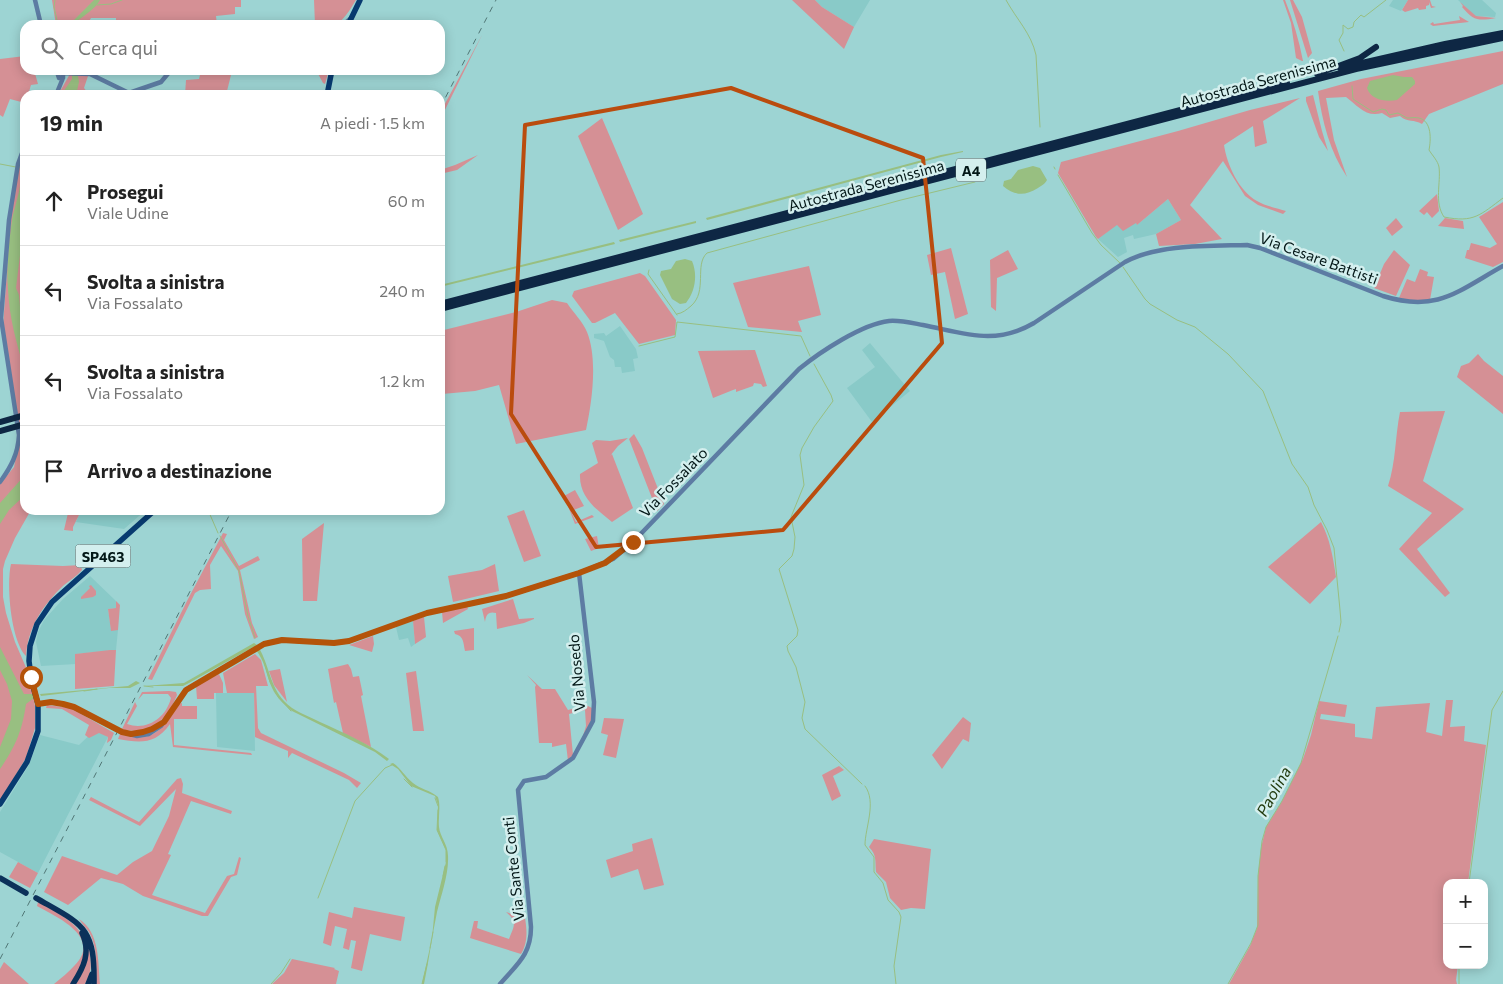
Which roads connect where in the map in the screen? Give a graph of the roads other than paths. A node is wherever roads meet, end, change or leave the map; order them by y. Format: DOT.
graph roads {
  1 [pos="35,0"];
  2 [pos="360,0"];
  3 [pos="351,18"];
  4 [pos="40,20"];
  5 [pos="349,20"];
  6 [pos="1503,33"];
  7 [pos="1503,38"];
  8 [pos="1376,47"];
  9 [pos="1317,74"];
  10 [pos="60,75"];
  11 [pos="92,75"];
  12 [pos="167,75"];
  13 [pos="331,75"];
  14 [pos="58,90"];
  15 [pos="123,90"];
  16 [pos="138,90"];
  17 [pos="328,90"];
  18 [pos="20,161"];
  19 [pos="1503,266"];
  20 [pos="1065,302"];
  21 [pos="445,303"];
  22 [pos="445,308"];
  23 [pos="20,416"];
  24 [pos="2,421"];
  25 [pos="20,425"];
  26 [pos="0,431"];
  27 [pos="0,482"];
  28 [pos="148,515"];
  29 [pos="579,573"];
  30 [pos="38,704"];
  31 [pos="518,790"];
  32 [pos="0,804"];
  33 [pos="0,878"];
  34 [pos="26,893"];
  35 [pos="36,898"];
  36 [pos="63,914"];
  37 [pos="94,960"];
  38 [pos="73,984"];
  39 [pos="88,984"];
  40 [pos="94,984"];
  41 [pos="500,984"];
  1 -- 4 [label="street"];
  2 -- 3 [label="main road"];
  3 -- 5 [label="street"];
  6 -- 9 [label="highway, Autostrada Serenissima / A4"];
  7 -- 22 [label="highway, Autostrada Serenissima / A4"];
  8 -- 9 [label="highway"];
  9 -- 21 [label="highway, Autostrada Serenissima / A4"];
  10 -- 14 [label="street"];
  11 -- 15 [label="street"];
  12 -- 16 [label="street"];
  13 -- 17 [label="main road"];
  18 -- 27 [label="street"];
  19 -- 20 [label="street, Via Cesare Battisti"];
  20 -- 29 [label="street, Via Fossalato"];
  23 -- 24 [label="highway"];
  25 -- 26 [label="highway"];
  28 -- 30 [label="main road, SP463"];
  29 -- 30 [label="street, Via Fossalato"];
  29 -- 31 [label="street, Via Nosedo"];
  30 -- 32 [label="main road, SP463"];
  31 -- 41 [label="street, Via Sante Conti"];
  33 -- 34 [label="highway"];
  35 -- 36 [label="highway"];
  36 -- 37 [label="highway"];
  36 -- 38 [label="highway"];
  37 -- 39 [label="highway"];
  37 -- 40 [label="highway"];
}
